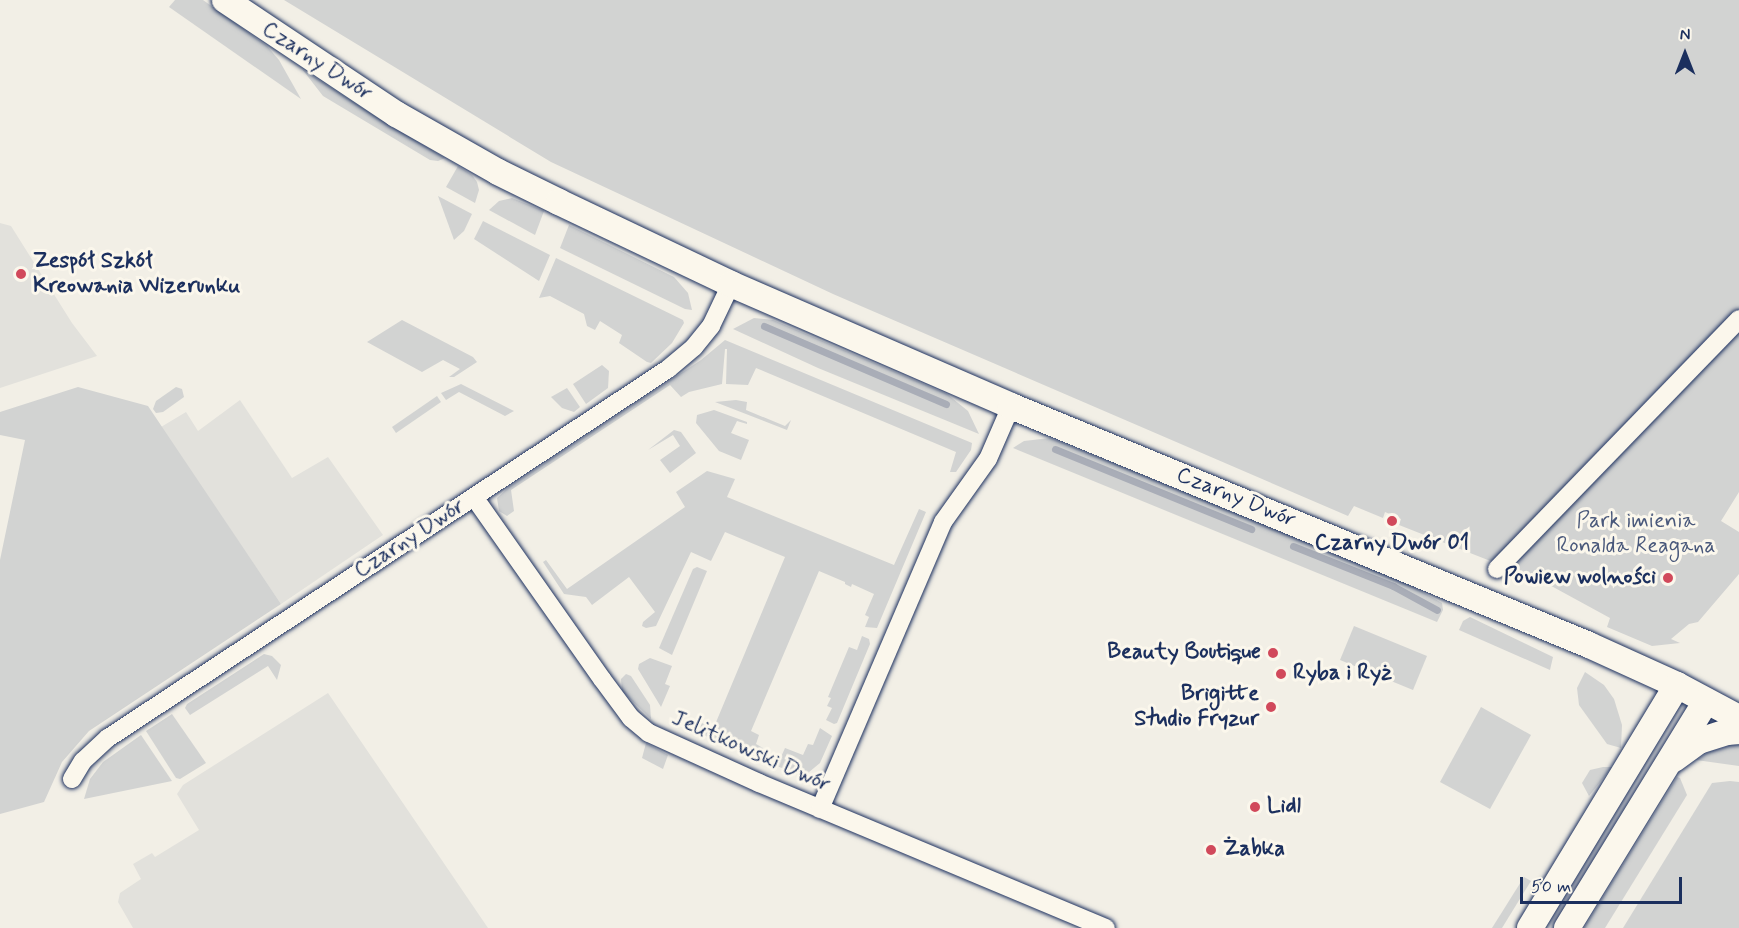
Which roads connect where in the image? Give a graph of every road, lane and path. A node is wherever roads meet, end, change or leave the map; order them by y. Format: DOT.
graph roads {
  1 [pos="225,0"];
  2 [pos="731,284"];
  3 [pos="1739,319"];
  4 [pos="1011,406"];
  5 [pos="474,497"];
  6 [pos="1497,570"];
  7 [pos="1677,685"];
  8 [pos="1706,700"];
  9 [pos="1739,718"];
  10 [pos="1739,732"];
  11 [pos="1669,762"];
  12 [pos="72,779"];
  13 [pos="820,809"];
  14 [pos="1106,928"];
  15 [pos="1530,928"];
  16 [pos="1567,928"];
  1 -- 2 [label="main road, Czarny Dwór"];
  2 -- 4 [label="main road, Czarny Dwór"];
  2 -- 5 [label="street, Czarny Dwór"];
  3 -- 6 [label="street"];
  4 -- 7 [label="main road, Czarny Dwór"];
  4 -- 13 [label="street"];
  5 -- 12 [label="street, Czarny Dwór"];
  5 -- 13 [label="street, Jelitkowski Dwór"];
  7 -- 8 [label="main road, Czarny Dwór"];
  7 -- 15 [label="main road"];
  8 -- 9 [label="main road, Czarny Dwór"];
  8 -- 11 [label="main road"];
  10 -- 11 [label="main road"];
  11 -- 16 [label="main road"];
  13 -- 14 [label="street, Jelitkowski Dwór"];
}
